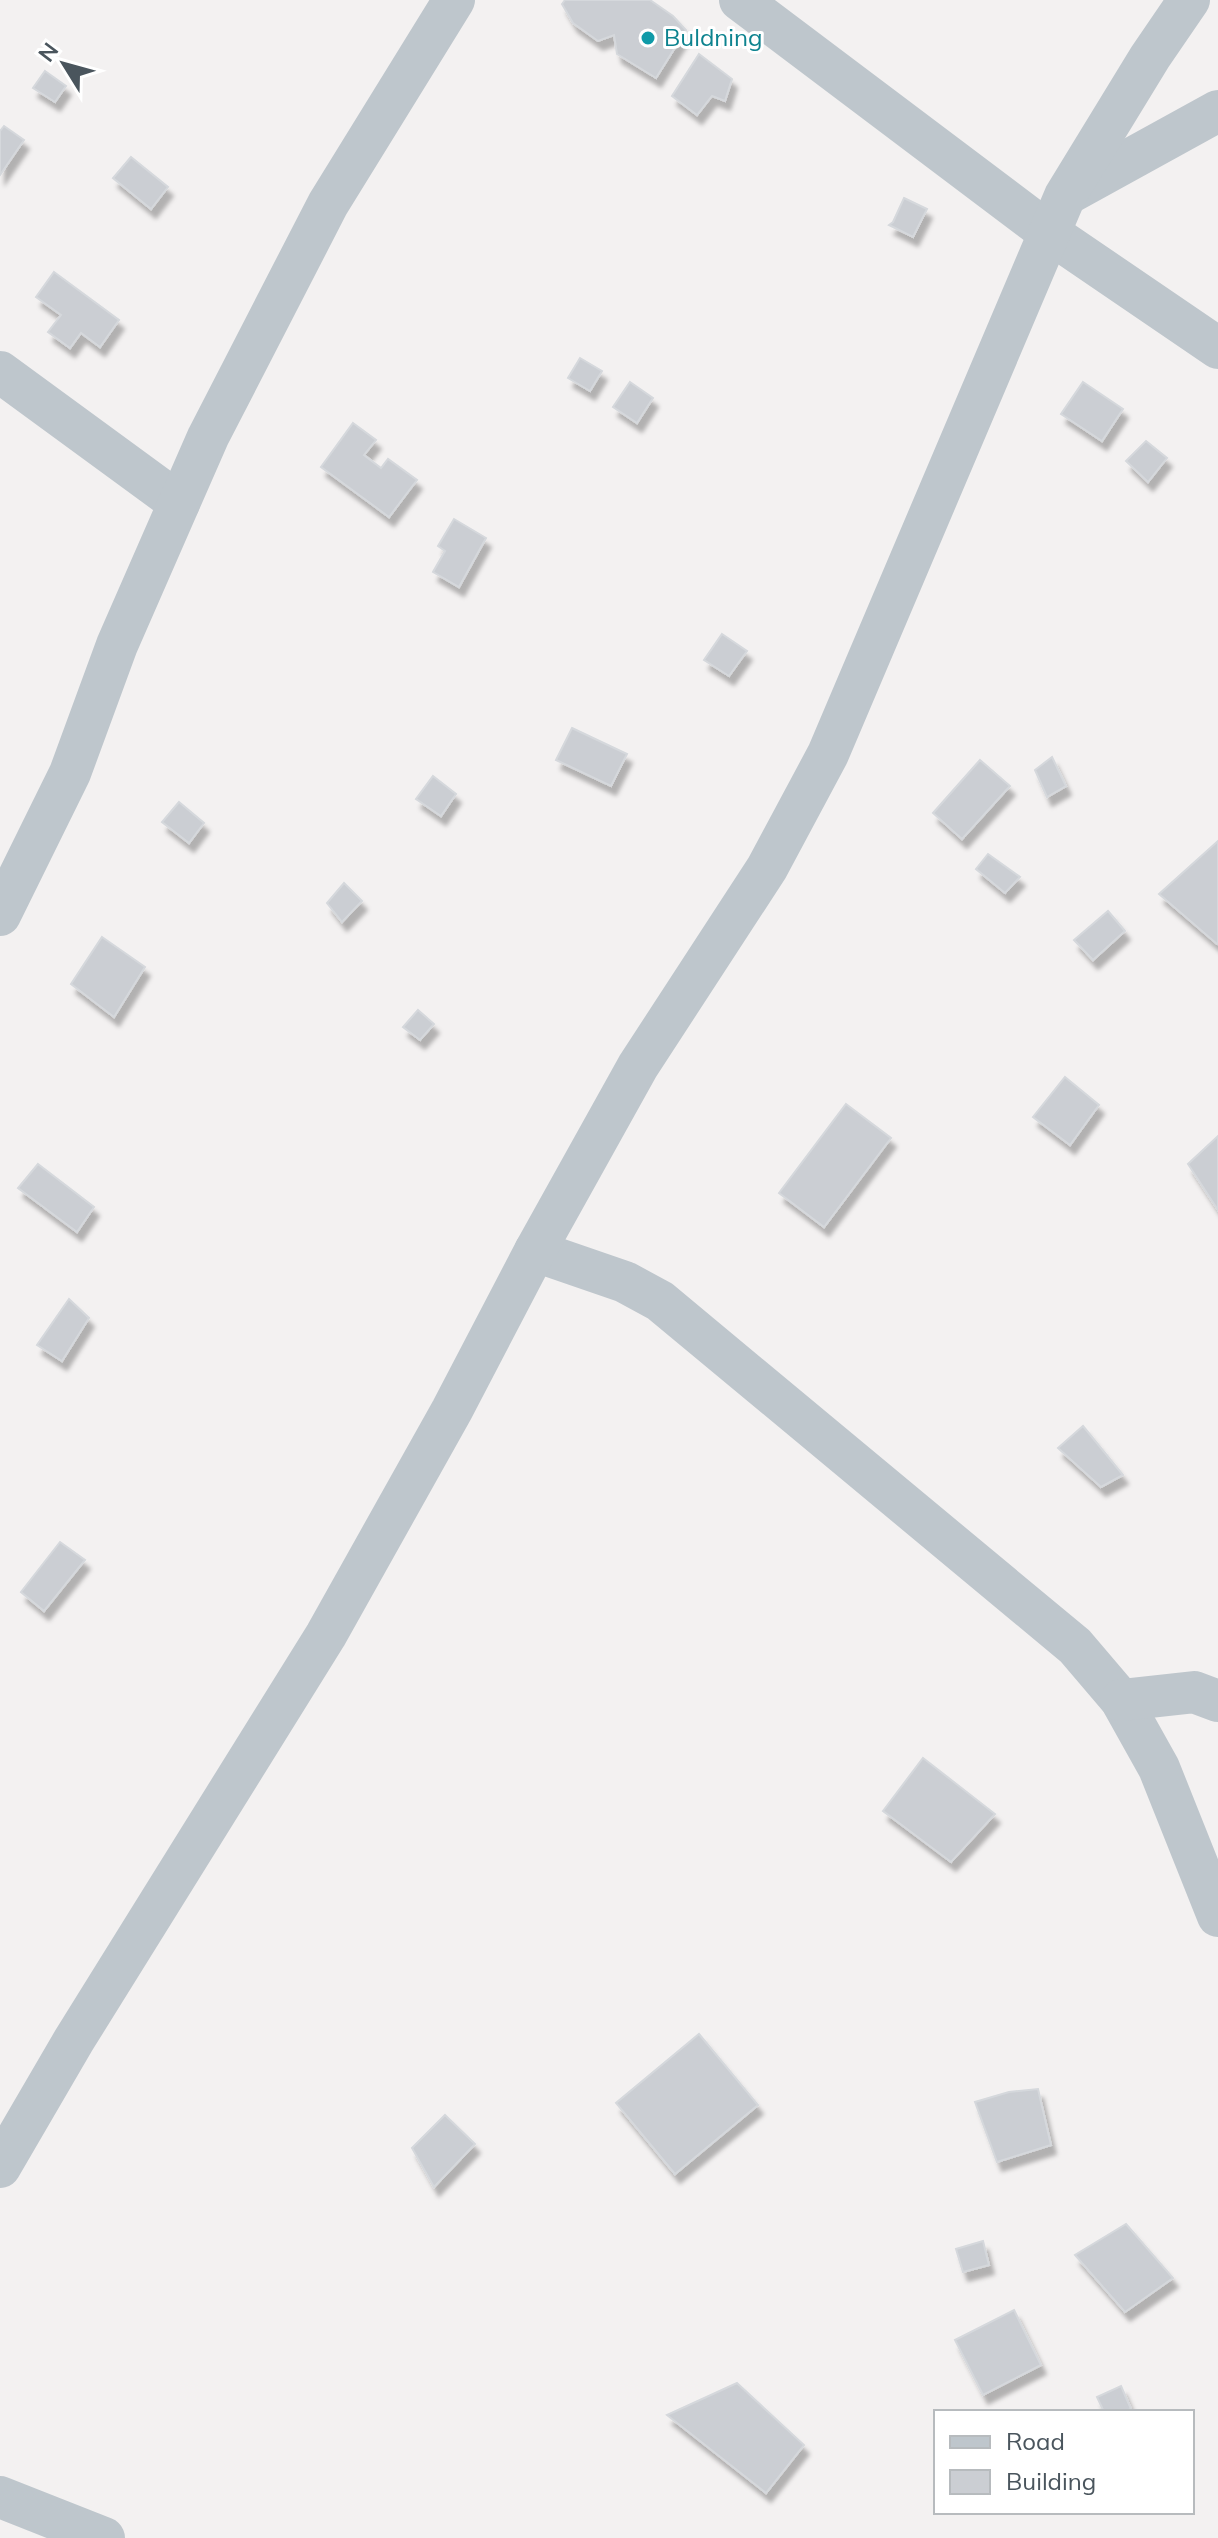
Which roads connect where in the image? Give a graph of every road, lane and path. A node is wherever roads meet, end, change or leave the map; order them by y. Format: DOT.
graph roads {
  1 [pos="454,0"];
  2 [pos="740,0"];
  3 [pos="1189,0"];
  4 [pos="1218,111"];
  5 [pos="1056,214"];
  6 [pos="1218,348"];
  7 [pos="0,372"];
  8 [pos="179,503"];
  9 [pos="0,915"];
  10 [pos="535,1251"];
  11 [pos="1121,1700"];
  12 [pos="1218,1701"];
  13 [pos="1218,1916"];
  14 [pos="0,2167"];
  15 [pos="0,2497"];
  16 [pos="104,2538"];
  1 -- 8 [label="street"];
  2 -- 5 [label="street"];
  3 -- 5 [label="street"];
  4 -- 5 [label="street"];
  5 -- 6 [label="street"];
  5 -- 10 [label="street"];
  7 -- 8 [label="street"];
  8 -- 9 [label="street"];
  10 -- 11 [label="street"];
  10 -- 14 [label="street"];
  11 -- 12 [label="street"];
  11 -- 13 [label="street"];
  15 -- 16 [label="street"];
}
